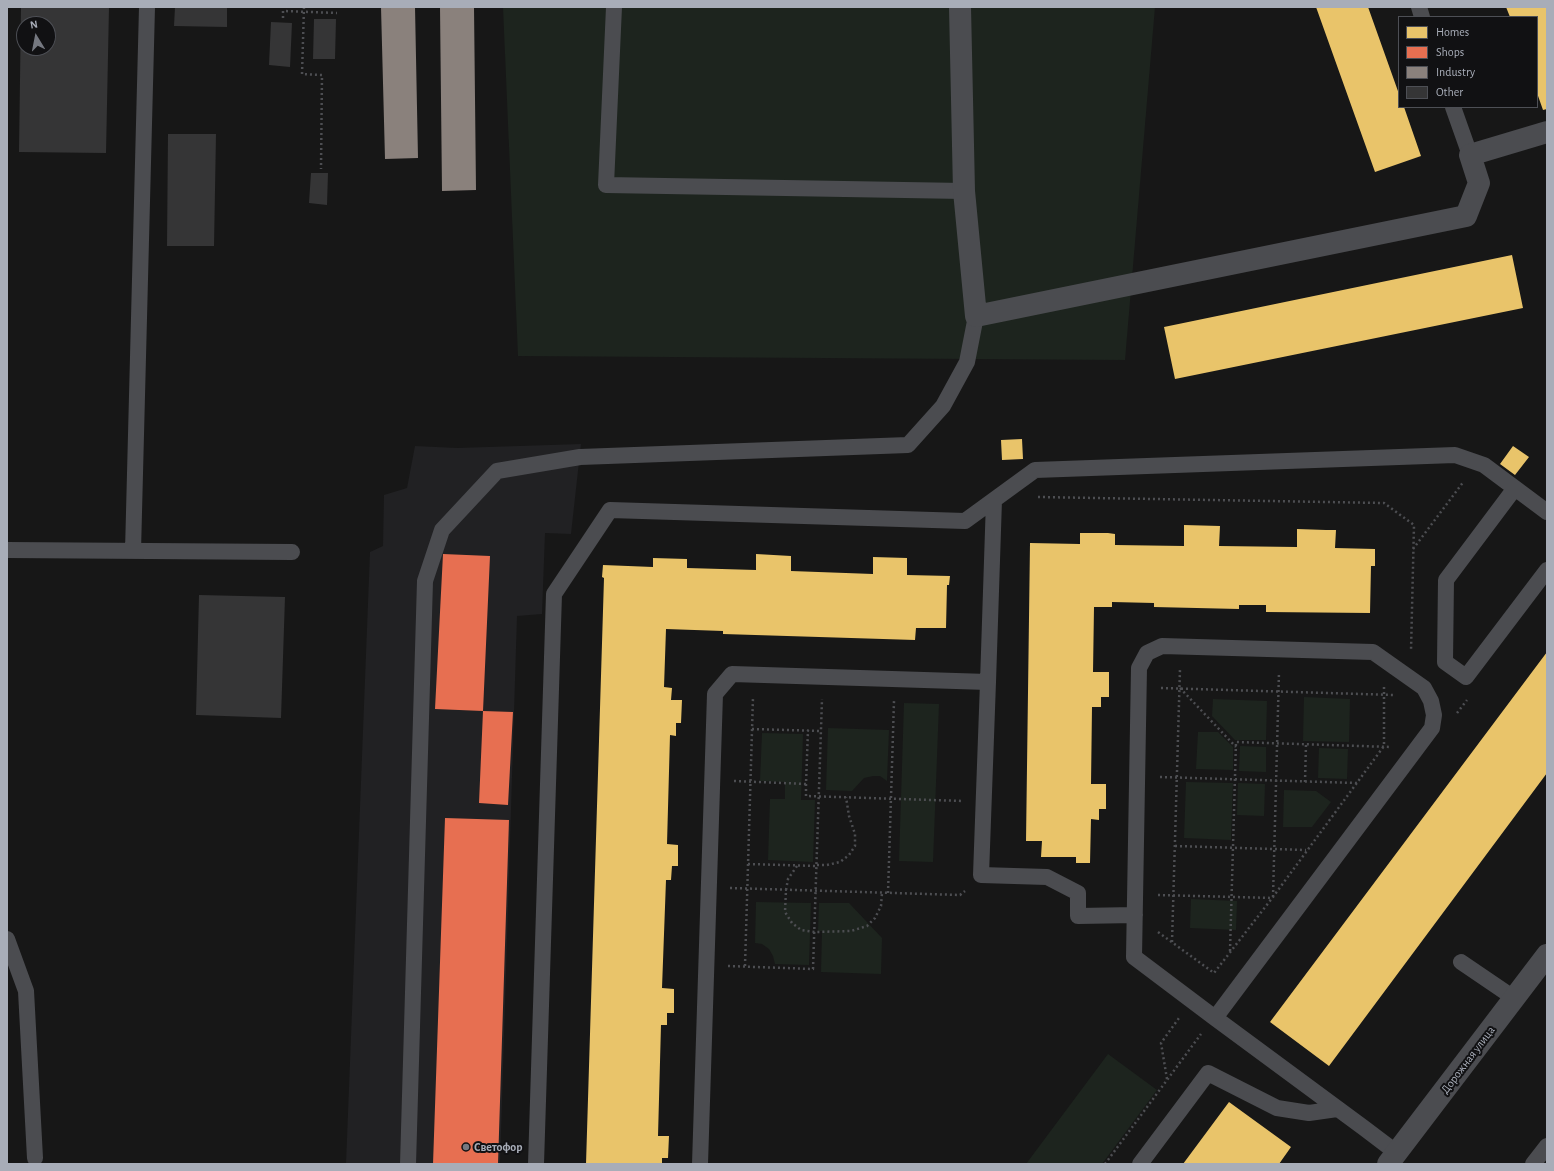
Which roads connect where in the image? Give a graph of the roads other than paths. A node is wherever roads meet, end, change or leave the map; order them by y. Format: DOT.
graph roads {
  1 [pos="147,7"];
  2 [pos="614,7"];
  3 [pos="960,7"];
  4 [pos="1453,108"];
  5 [pos="1547,132"];
  6 [pos="1470,155"];
  7 [pos="964,191"];
  8 [pos="976,316"];
  9 [pos="1515,488"];
  10 [pos="996,498"];
  11 [pos="1547,512"];
  12 [pos="7,550"];
  13 [pos="133,551"];
  14 [pos="292,552"];
  15 [pos="1547,570"];
  16 [pos="988,682"];
  17 [pos="1135,915"];
  18 [pos="7,939"];
  19 [pos="1547,956"];
  20 [pos="1461,962"];
  21 [pos="1514,998"];
  22 [pos="1215,1017"];
  23 [pos="1338,1109"];
  24 [pos="1547,1146"];
  25 [pos="35,1158"];
  26 [pos="1393,1158"];
  27 [pos="408,1164"];
  28 [pos="536,1164"];
  29 [pos="700,1164"];
  30 [pos="1140,1164"];
  31 [pos="1533,1164"];
  1 -- 13 [label="lane"];
  2 -- 7 [label="lane"];
  3 -- 7 [label="street"];
  4 -- 6 [label="lane"];
  5 -- 6 [label="street"];
  6 -- 8 [label="street"];
  7 -- 8 [label="street"];
  8 -- 27 [label="lane"];
  9 -- 10 [label="lane"];
  9 -- 11 [label="lane"];
  9 -- 15 [label="lane"];
  10 -- 16 [label="lane"];
  10 -- 28 [label="lane"];
  12 -- 13 [label="lane"];
  13 -- 14 [label="lane"];
  16 -- 17 [label="lane"];
  16 -- 29 [label="lane"];
  17 -- 22 [label="lane"];
  17 -- 22 [label="lane"];
  18 -- 25 [label="lane"];
  19 -- 21 [label="street, Дорожная улица"];
  20 -- 21 [label="lane"];
  21 -- 26 [label="street, Дорожная улица"];
  22 -- 23 [label="lane"];
  23 -- 26 [label="lane"];
  23 -- 30 [label="lane"];
  24 -- 31 [label="lane"];
}
